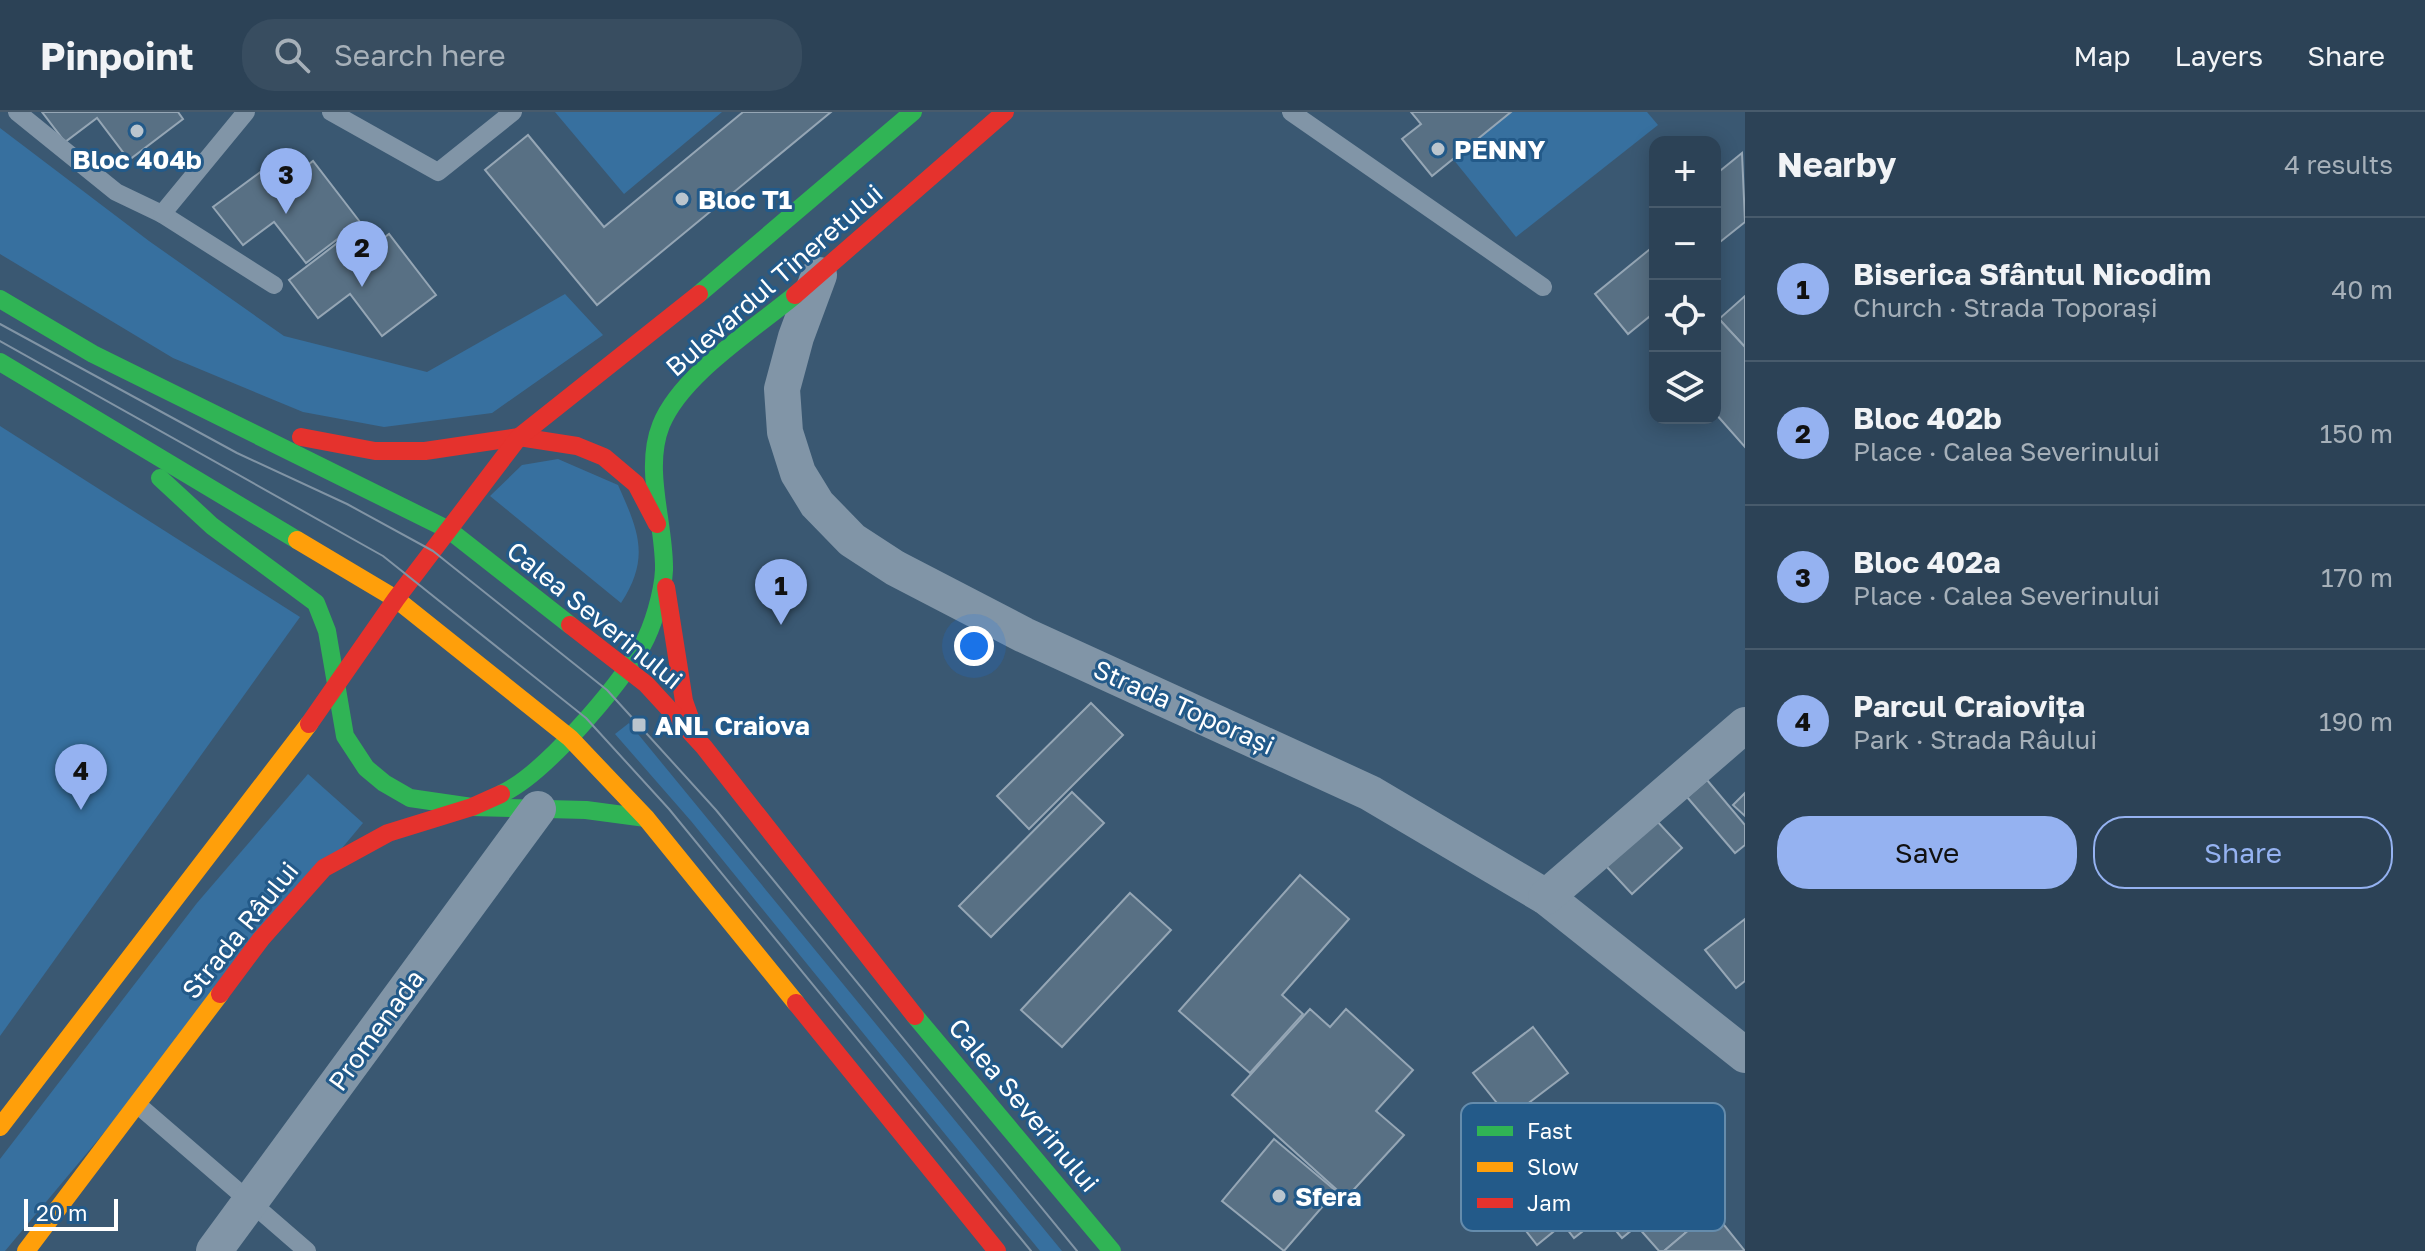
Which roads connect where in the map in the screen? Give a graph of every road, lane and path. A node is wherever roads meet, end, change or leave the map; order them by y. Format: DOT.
graph roads {
  1 [pos="17,112"];
  2 [pos="246,112"];
  3 [pos="331,112"];
  4 [pos="513,112"];
  5 [pos="913,112"];
  6 [pos="1005,112"];
  7 [pos="1291,112"];
  8 [pos="985,118"];
  9 [pos="162,214"];
  10 [pos="819,275"];
  11 [pos="274,285"];
  12 [pos="1543,287"];
  13 [pos="0,299"];
  14 [pos="0,362"];
  15 [pos="96,420"];
  16 [pos="230,421"];
  17 [pos="519,437"];
  18 [pos="449,530"];
  19 [pos="660,530"];
  20 [pos="664,572"];
  21 [pos="396,599"];
  22 [pos="625,668"];
  23 [pos="335,690"];
  24 [pos="1745,725"];
  25 [pos="570,738"];
  26 [pos="704,747"];
  27 [pos="472,807"];
  28 [pos="538,809"];
  29 [pos="646,818"];
  30 [pos="1546,897"];
  31 [pos="1745,1055"];
  32 [pos="138,1105"];
  33 [pos="0,1127"];
  34 [pos="26,1251"];
  35 [pos="214,1251"];
  36 [pos="307,1251"];
  37 [pos="997,1251"];
  38 [pos="1112,1251"];
  1 -- 9 [label="lane"];
  2 -- 9 [label="lane"];
  3 -- 4 [label="lane"];
  5 -- 17 [label="main road, Bulevardul Tineretului"];
  6 -- 8 [label="main road, Bulevardul Tineretului"];
  7 -- 12 [label="lane"];
  8 -- 10 [label="main road, Bulevardul Tineretului"];
  9 -- 11 [label="lane"];
  10 -- 19 [label="main road, Bulevardul Tineretului"];
  10 -- 30 [label="street, Strada Toporași"];
  13 -- 16 [label="main road, Calea Severinului"];
  14 -- 15 [label="main road"];
  15 -- 21 [label="main road"];
  15 -- 23 [label="main road"];
  16 -- 17 [label="main road"];
  16 -- 18 [label="main road, Calea Severinului"];
  17 -- 18 [label="main road, Bulevardul Tineretului"];
  17 -- 19 [label="main road"];
  18 -- 21 [label="main road, Bulevardul Tineretului"];
  18 -- 22 [label="main road, Calea Severinului"];
  19 -- 20 [label="main road, Bulevardul Tineretului"];
  20 -- 22 [label="main road, Bulevardul Tineretului"];
  20 -- 26 [label="main road"];
  21 -- 23 [label="main road"];
  21 -- 25 [label="main road"];
  22 -- 25 [label="main road, Bulevardul Tineretului"];
  22 -- 26 [label="main road, Calea Severinului"];
  23 -- 27 [label="main road"];
  23 -- 33 [label="main road"];
  24 -- 30 [label="street"];
  25 -- 27 [label="main road, Strada Râului"];
  25 -- 29 [label="main road"];
  26 -- 38 [label="main road, Calea Severinului"];
  27 -- 28 [label="main road"];
  27 -- 32 [label="main road, Strada Râului"];
  28 -- 29 [label="main road"];
  28 -- 35 [label="street, Promenada, bridge"];
  29 -- 37 [label="main road"];
  30 -- 31 [label="street, Strada Toporași"];
  32 -- 34 [label="main road, Strada Râului"];
  32 -- 36 [label="lane"];
}
